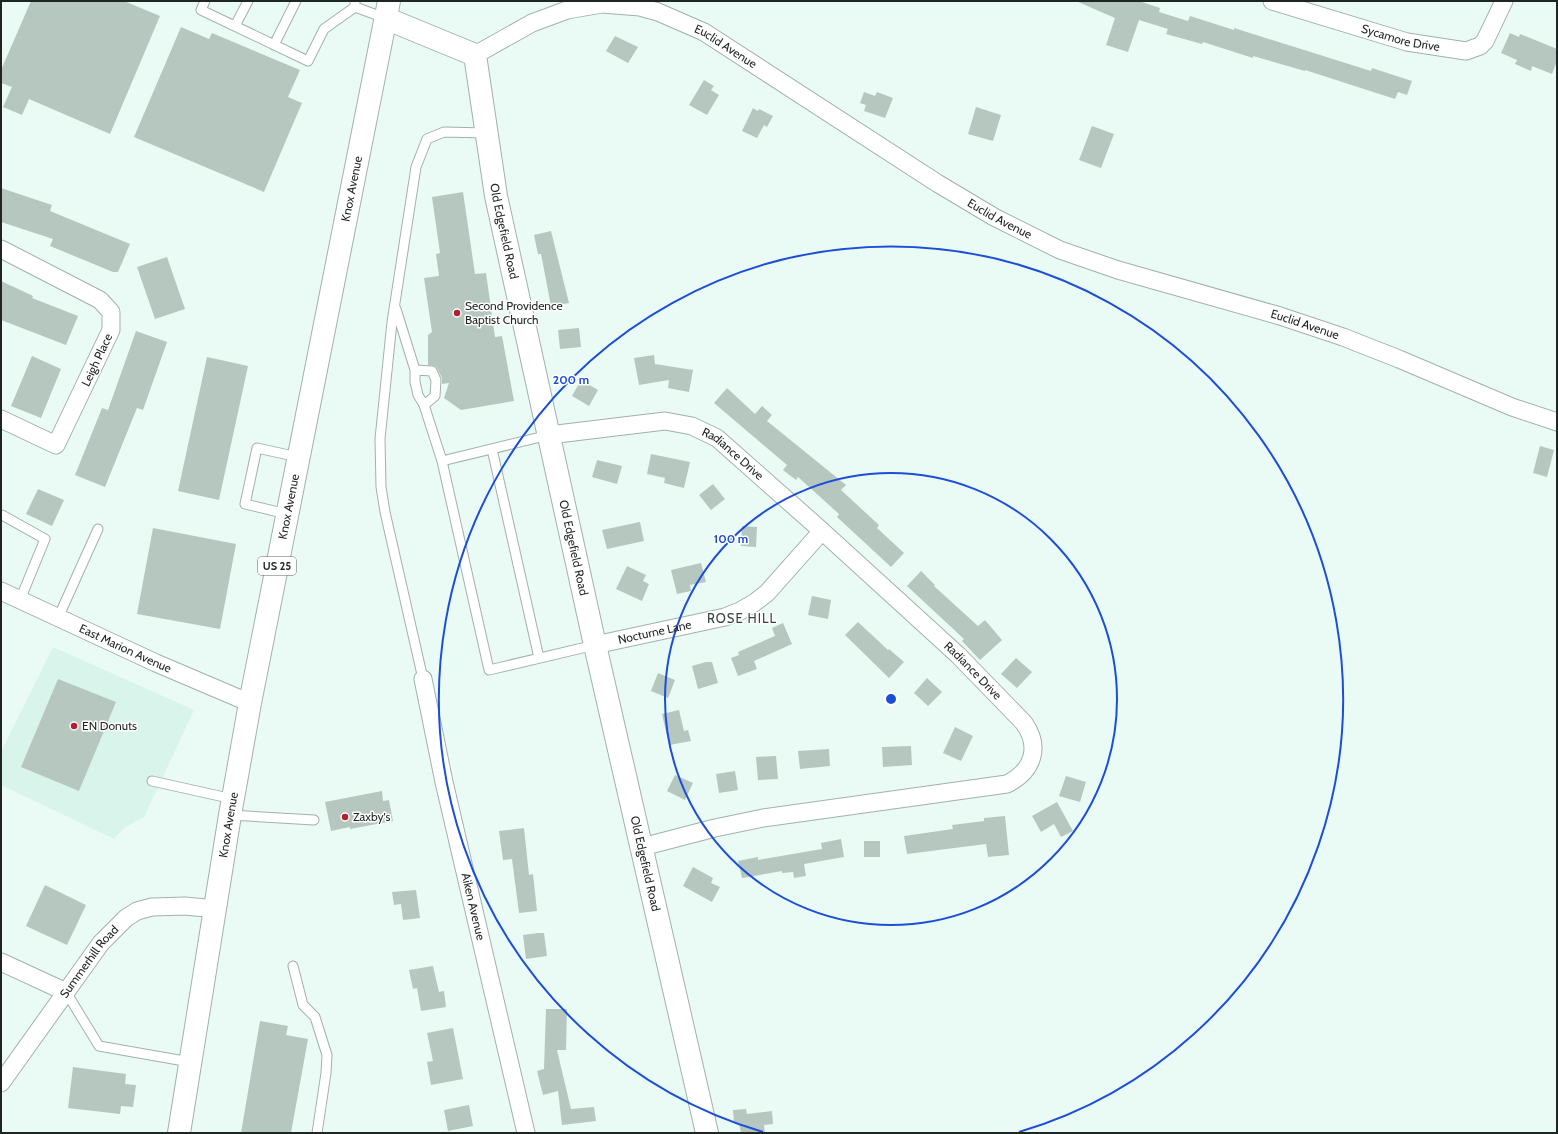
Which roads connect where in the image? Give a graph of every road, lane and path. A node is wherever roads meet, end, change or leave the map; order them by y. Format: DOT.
graph roads {
  1 [pos="205,1"];
  2 [pos="248,1"];
  3 [pos="296,1"];
  4 [pos="1272,1"];
  5 [pos="1504,1"];
  6 [pos="355,4"];
  7 [pos="387,9"];
  8 [pos="236,26"];
  9 [pos="274,45"];
  10 [pos="475,55"];
  11 [pos="486,133"];
  12 [pos="1,249"];
  13 [pos="395,305"];
  14 [pos="415,370"];
  15 [pos="424,404"];
  16 [pos="1,419"];
  17 [pos="1557,422"];
  18 [pos="549,435"];
  19 [pos="492,449"];
  20 [pos="298,457"];
  21 [pos="442,461"];
  22 [pos="287,514"];
  23 [pos="2,515"];
  24 [pos="98,529"];
  25 [pos="822,530"];
  26 [pos="1,592"];
  27 [pos="20,600"];
  28 [pos="58,618"];
  29 [pos="595,645"];
  30 [pos="539,658"];
  31 [pos="423,679"];
  32 [pos="250,703"];
  33 [pos="152,780"];
  34 [pos="232,807"];
  35 [pos="314,820"];
  36 [pos="642,847"];
  37 [pos="216,909"];
  38 [pos="1,962"];
  39 [pos="293,966"];
  40 [pos="66,992"];
  41 [pos="190,1062"];
  42 [pos="1,1083"];
  43 [pos="179,1133"];
  44 [pos="317,1133"];
  45 [pos="526,1133"];
  46 [pos="707,1133"];
  1 -- 8 [label="lane"];
  2 -- 8 [label="lane"];
  3 -- 9 [label="lane"];
  4 -- 5 [label="street, Sycamore Drive"];
  6 -- 7 [label="lane"];
  6 -- 9 [label="lane"];
  7 -- 10 [label="street"];
  7 -- 20 [label="street, Knox Avenue / US 25"];
  8 -- 9 [label="lane"];
  10 -- 11 [label="street, Old Edgefield Road"];
  10 -- 17 [label="street, Euclid Avenue"];
  11 -- 13 [label="lane"];
  11 -- 18 [label="street, Old Edgefield Road"];
  12 -- 16 [label="street, Leigh Place"];
  13 -- 14 [label="lane"];
  13 -- 31 [label="lane"];
  14 -- 15 [label="lane"];
  14 -- 15 [label="lane"];
  15 -- 21 [label="lane"];
  18 -- 19 [label="lane"];
  18 -- 25 [label="street, Radiance Drive"];
  18 -- 29 [label="street, Old Edgefield Road"];
  19 -- 21 [label="lane"];
  19 -- 30 [label="lane"];
  20 -- 22 [label="street, Knox Avenue / US 25"];
  20 -- 22 [label="lane"];
  21 -- 30 [label="lane"];
  22 -- 32 [label="street, Knox Avenue / US 25"];
  23 -- 27 [label="lane"];
  24 -- 28 [label="lane"];
  25 -- 29 [label="street, Nocturne Lane"];
  25 -- 36 [label="street, Radiance Drive"];
  26 -- 27 [label="street, East Marion Avenue"];
  27 -- 28 [label="street, East Marion Avenue"];
  28 -- 32 [label="street, East Marion Avenue"];
  29 -- 30 [label="lane"];
  29 -- 36 [label="street, Old Edgefield Road"];
  31 -- 45 [label="street, Aiken Avenue"];
  32 -- 34 [label="street, Knox Avenue / US 25"];
  33 -- 34 [label="lane"];
  34 -- 35 [label="lane"];
  34 -- 37 [label="street, Knox Avenue / US 25"];
  36 -- 46 [label="street, Old Edgefield Road"];
  37 -- 40 [label="street, Summerhill Road"];
  37 -- 41 [label="street, Knox Avenue / US 25"];
  38 -- 40 [label="street"];
  39 -- 44 [label="lane"];
  40 -- 41 [label="lane"];
  40 -- 42 [label="street, Summerhill Road"];
  41 -- 43 [label="street, Knox Avenue / US 25"];
}
